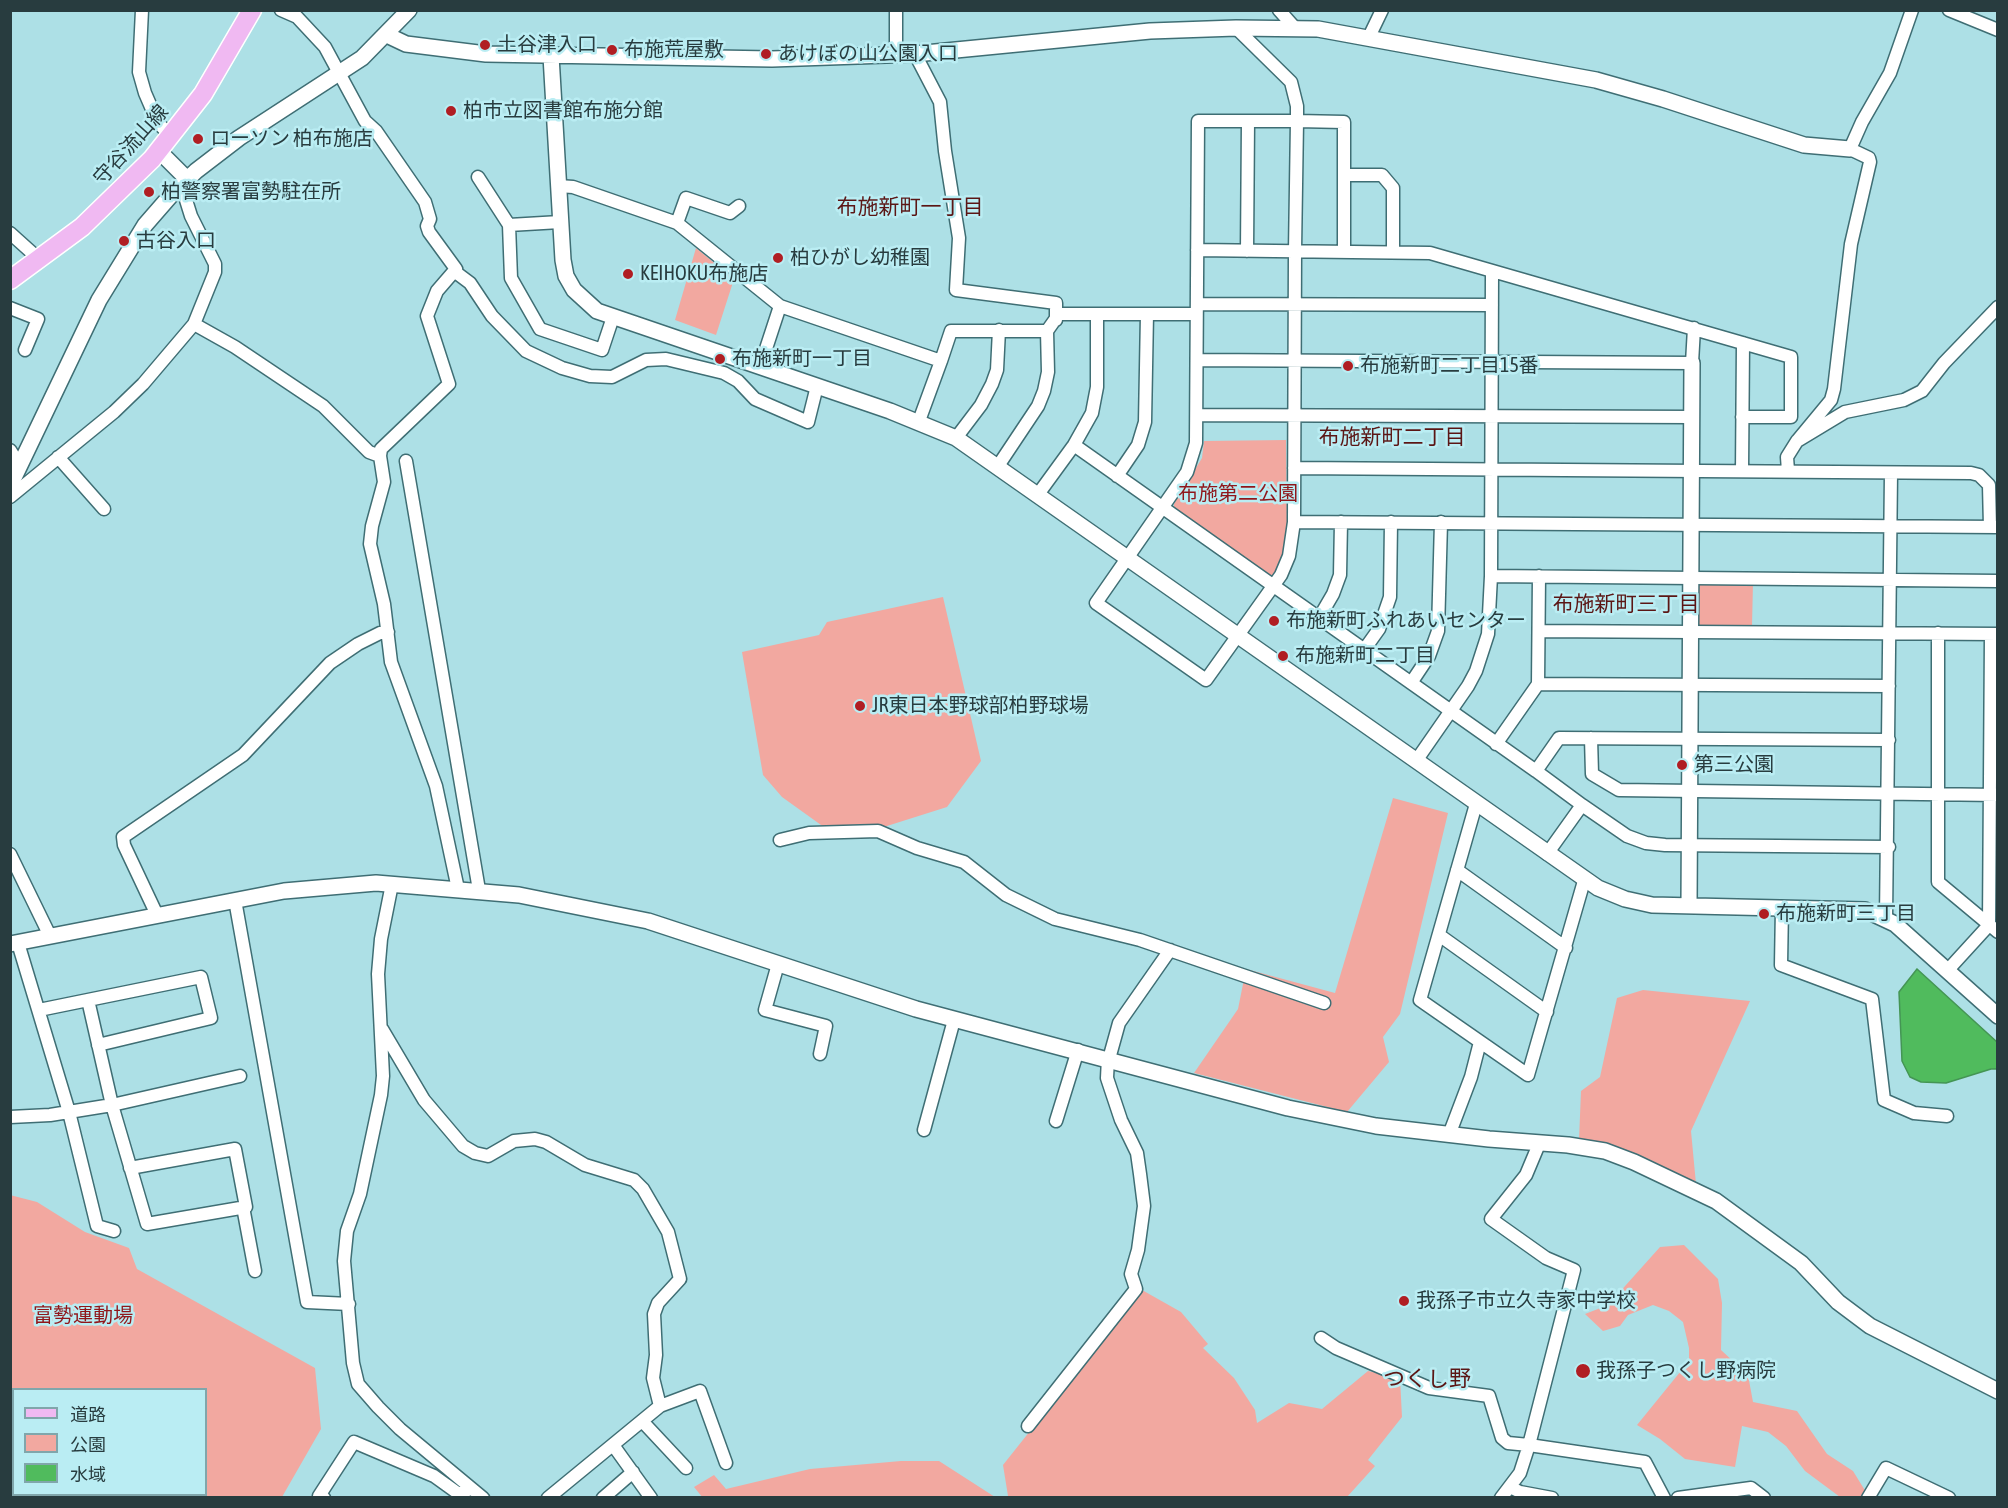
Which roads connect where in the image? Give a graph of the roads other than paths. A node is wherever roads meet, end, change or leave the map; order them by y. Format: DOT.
graph roads {
  1 [pos="142,10"];
  2 [pos="252,10"];
  3 [pos="281,10"];
  4 [pos="409,10"];
  5 [pos="896,10"];
  6 [pos="1279,10"];
  7 [pos="1382,10"];
  8 [pos="1912,10"];
  9 [pos="1949,10"];
  10 [pos="1236,28"];
  11 [pos="1295,28"];
  12 [pos="1998,30"];
  13 [pos="387,35"];
  14 [pos="1369,37"];
  15 [pos="915,54"];
  16 [pos="896,55"];
  17 [pos="550,56"];
  18 [pos="339,74"];
  19 [pos="1248,121"];
  20 [pos="1297,121"];
  21 [pos="171,136"];
  22 [pos="1850,149"];
  23 [pos="159,151"];
  24 [pos="1345,175"];
  25 [pos="478,177"];
  26 [pos="184,182"];
  27 [pos="558,186"];
  28 [pos="739,206"];
  29 [pos="560,222"];
  30 [pos="677,223"];
  31 [pos="509,225"];
  32 [pos="10,233"];
  33 [pos="1197,250"];
  34 [pos="1247,251"];
  35 [pos="1295,251"];
  36 [pos="1344,251"];
  37 [pos="1392,251"];
  38 [pos="40,260"];
  39 [pos="454,271"];
  40 [pos="1492,271"];
  41 [pos="10,280"];
  42 [pos="1295,304"];
  43 [pos="1492,305"];
  44 [pos="780,306"];
  45 [pos="1998,307"];
  46 [pos="10,308"];
  47 [pos="1196,309"];
  48 [pos="1097,314"];
  49 [pos="1147,314"];
  50 [pos="614,316"];
  51 [pos="1056,320"];
  52 [pos="194,324"];
  53 [pos="1694,328"];
  54 [pos="999,330"];
  55 [pos="1047,331"];
  56 [pos="1743,343"];
  57 [pos="25,350"];
  58 [pos="1295,359"];
  59 [pos="941,360"];
  60 [pos="1197,360"];
  61 [pos="1492,360"];
  62 [pos="1692,363"];
  63 [pos="760,367"];
  64 [pos="817,386"];
  65 [pos="1198,415"];
  66 [pos="1295,415"];
  67 [pos="1492,415"];
  68 [pos="1692,417"];
  69 [pos="1742,417"];
  70 [pos="918,422"];
  71 [pos="956,438"];
  72 [pos="1797,441"];
  73 [pos="1074,445"];
  74 [pos="10,450"];
  75 [pos="380,456"];
  76 [pos="57,457"];
  77 [pos="406,461"];
  78 [pos="20,466"];
  79 [pos="998,466"];
  80 [pos="1294,468"];
  81 [pos="1491,469"];
  82 [pos="1691,471"];
  83 [pos="1742,471"];
  84 [pos="1788,471"];
  85 [pos="1891,473"];
  86 [pos="1117,476"];
  87 [pos="10,486"];
  88 [pos="1039,494"];
  89 [pos="10,497"];
  90 [pos="1162,507"];
  91 [pos="104,509"];
  92 [pos="1294,522"];
  93 [pos="1341,522"];
  94 [pos="1391,522"];
  95 [pos="1441,522"];
  96 [pos="1491,523"];
  97 [pos="1691,524"];
  98 [pos="1891,526"];
  99 [pos="1994,527"];
  100 [pos="1128,557"];
  101 [pos="1491,576"];
  102 [pos="1539,576"];
  103 [pos="1690,577"];
  104 [pos="1890,579"];
  105 [pos="1998,580"];
  106 [pos="1274,586"];
  107 [pos="1319,618"];
  108 [pos="1539,631"];
  109 [pos="1690,631"];
  110 [pos="388,632"];
  111 [pos="1890,633"];
  112 [pos="1938,633"];
  113 [pos="1994,634"];
  114 [pos="1238,635"];
  115 [pos="1364,650"];
  116 [pos="1411,683"];
  117 [pos="1538,684"];
  118 [pos="1689,685"];
  119 [pos="1889,687"];
  120 [pos="1452,712"];
  121 [pos="1591,738"];
  122 [pos="1690,739"];
  123 [pos="1889,740"];
  124 [pos="1496,744"];
  125 [pos="1416,761"];
  126 [pos="1536,771"];
  127 [pos="1690,792"];
  128 [pos="1889,794"];
  129 [pos="1938,794"];
  130 [pos="1994,795"];
  131 [pos="1476,804"];
  132 [pos="1582,805"];
  133 [pos="780,840"];
  134 [pos="1690,846"];
  135 [pos="1889,847"];
  136 [pos="10,854"];
  137 [pos="1547,854"];
  138 [pos="1457,870"];
  139 [pos="1584,881"];
  140 [pos="392,884"];
  141 [pos="458,889"];
  142 [pos="479,890"];
  143 [pos="235,900"];
  144 [pos="1689,906"];
  145 [pos="1782,907"];
  146 [pos="157,915"];
  147 [pos="1886,918"];
  148 [pos="1993,928"];
  149 [pos="1439,935"];
  150 [pos="50,936"];
  151 [pos="14,943"];
  152 [pos="1566,948"];
  153 [pos="1170,950"];
  154 [pos="778,964"];
  155 [pos="1947,971"];
  156 [pos="88,1000"];
  157 [pos="1324,1003"];
  158 [pos="39,1010"];
  159 [pos="1547,1012"];
  160 [pos="1998,1016"];
  161 [pos="954,1020"];
  162 [pos="381,1028"];
  163 [pos="1480,1042"];
  164 [pos="98,1045"];
  165 [pos="1078,1050"];
  166 [pos="819,1054"];
  167 [pos="1108,1059"];
  168 [pos="240,1076"];
  169 [pos="112,1105"];
  170 [pos="69,1112"];
  171 [pos="1947,1116"];
  172 [pos="10,1117"];
  173 [pos="1056,1121"];
  174 [pos="924,1130"];
  175 [pos="1449,1134"];
  176 [pos="1539,1144"];
  177 [pos="130,1168"];
  178 [pos="243,1208"];
  179 [pos="114,1231"];
  180 [pos="255,1271"];
  181 [pos="349,1304"];
  182 [pos="1321,1338"];
  183 [pos="1998,1391"];
  184 [pos="660,1406"];
  185 [pos="643,1422"];
  186 [pos="1028,1426"];
  187 [pos="613,1445"];
  188 [pos="1529,1445"];
  189 [pos="726,1463"];
  190 [pos="686,1468"];
  191 [pos="633,1472"];
  192 [pos="1510,1487"];
  193 [pos="470,1490"];
  194 [pos="1723,1495"];
  195 [pos="324,1497"];
  196 [pos="483,1497"];
  197 [pos="548,1497"];
  198 [pos="603,1497"];
  199 [pos="651,1497"];
  200 [pos="1501,1497"];
  201 [pos="1552,1497"];
  202 [pos="1664,1497"];
  203 [pos="1678,1497"];
  204 [pos="1764,1497"];
  205 [pos="1868,1497"];
  206 [pos="1949,1497"];
  1 -- 21 [label="street"];
  2 -- 21 [label="main road, 守谷流山線"];
  3 -- 18 [label="street"];
  4 -- 13 [label="street"];
  5 -- 16 [label="street"];
  6 -- 11 [label="street"];
  7 -- 14 [label="street"];
  8 -- 22 [label="street"];
  9 -- 12 [label="street"];
  10 -- 11 [label="street"];
  10 -- 15 [label="street"];
  10 -- 20 [label="street"];
  11 -- 14 [label="street"];
  13 -- 17 [label="street"];
  13 -- 18 [label="street"];
  14 -- 22 [label="street"];
  15 -- 16 [label="street"];
  15 -- 51 [label="street"];
  16 -- 17 [label="street"];
  17 -- 27 [label="street"];
  18 -- 26 [label="street"];
  18 -- 39 [label="street"];
  19 -- 20 [label="street"];
  19 -- 33 [label="street"];
  19 -- 34 [label="street"];
  20 -- 24 [label="street"];
  20 -- 35 [label="street"];
  21 -- 23 [label="main road, 守谷流山線"];
  22 -- 72 [label="street"];
  23 -- 26 [label="street"];
  23 -- 38 [label="main road, 守谷流山線"];
  24 -- 36 [label="street"];
  24 -- 37 [label="street"];
  25 -- 31 [label="street"];
  26 -- 52 [label="street"];
  26 -- 78 [label="street"];
  27 -- 29 [label="street"];
  27 -- 30 [label="street"];
  28 -- 30 [label="street"];
  29 -- 31 [label="street"];
  29 -- 50 [label="street"];
  30 -- 44 [label="street"];
  31 -- 50 [label="street"];
  32 -- 38 [label="street"];
  33 -- 34 [label="street"];
  33 -- 47 [label="street"];
  34 -- 35 [label="street"];
  35 -- 36 [label="street"];
  35 -- 42 [label="street"];
  36 -- 37 [label="street"];
  37 -- 40 [label="street"];
  38 -- 41 [label="main road, 守谷流山線"];
  39 -- 64 [label="street"];
  39 -- 75 [label="street"];
  40 -- 43 [label="street"];
  40 -- 53 [label="street"];
  42 -- 43 [label="street"];
  42 -- 47 [label="street"];
  42 -- 58 [label="street"];
  43 -- 61 [label="street"];
  44 -- 59 [label="street"];
  44 -- 63 [label="street"];
  45 -- 72 [label="street"];
  46 -- 57 [label="street"];
  47 -- 49 [label="street"];
  47 -- 60 [label="street"];
  48 -- 49 [label="street"];
  48 -- 51 [label="street"];
  48 -- 73 [label="street"];
  49 -- 86 [label="street"];
  50 -- 63 [label="street"];
  51 -- 55 [label="street"];
  52 -- 75 [label="street"];
  52 -- 76 [label="street"];
  53 -- 56 [label="street"];
  53 -- 62 [label="street"];
  54 -- 55 [label="street"];
  54 -- 59 [label="street"];
  54 -- 71 [label="street"];
  55 -- 79 [label="street"];
  56 -- 69 [label="street"];
  56 -- 69 [label="street"];
  58 -- 60 [label="street"];
  58 -- 61 [label="street"];
  58 -- 66 [label="street"];
  59 -- 70 [label="street"];
  60 -- 65 [label="street"];
  61 -- 62 [label="street"];
  61 -- 67 [label="street"];
  62 -- 68 [label="street"];
  63 -- 64 [label="street"];
  64 -- 70 [label="street"];
  65 -- 66 [label="street"];
  65 -- 90 [label="street"];
  66 -- 67 [label="street"];
  66 -- 80 [label="street"];
  67 -- 68 [label="street"];
  67 -- 81 [label="street"];
  68 -- 82 [label="street"];
  69 -- 83 [label="street"];
  70 -- 71 [label="street"];
  71 -- 79 [label="street"];
  72 -- 84 [label="street"];
  73 -- 86 [label="street"];
  73 -- 88 [label="street"];
  74 -- 78 [label="street"];
  75 -- 110 [label="street"];
  76 -- 89 [label="street"];
  76 -- 91 [label="street"];
  77 -- 142 [label="street"];
  78 -- 87 [label="street"];
  79 -- 88 [label="street"];
  80 -- 81 [label="street"];
  80 -- 92 [label="street"];
  81 -- 82 [label="street"];
  81 -- 96 [label="street"];
  82 -- 83 [label="street"];
  82 -- 97 [label="street"];
  83 -- 84 [label="street"];
  84 -- 85 [label="street"];
  85 -- 98 [label="street"];
  85 -- 99 [label="street"];
  86 -- 90 [label="street"];
  88 -- 100 [label="street"];
  90 -- 100 [label="street"];
  90 -- 106 [label="street"];
  92 -- 93 [label="street"];
  92 -- 106 [label="street"];
  93 -- 94 [label="street"];
  93 -- 107 [label="street"];
  94 -- 95 [label="street"];
  94 -- 115 [label="street"];
  95 -- 96 [label="street"];
  95 -- 116 [label="street"];
  96 -- 97 [label="street"];
  96 -- 101 [label="street"];
  97 -- 98 [label="street"];
  97 -- 103 [label="street"];
  98 -- 99 [label="street"];
  98 -- 104 [label="street"];
  100 -- 114 [label="street"];
  100 -- 114 [label="street"];
  101 -- 102 [label="street"];
  101 -- 120 [label="street"];
  102 -- 103 [label="street"];
  102 -- 108 [label="street"];
  103 -- 104 [label="street"];
  103 -- 109 [label="street"];
  104 -- 105 [label="street"];
  104 -- 111 [label="street"];
  106 -- 107 [label="street"];
  106 -- 114 [label="street"];
  107 -- 115 [label="street"];
  108 -- 109 [label="street"];
  108 -- 117 [label="street"];
  109 -- 111 [label="street"];
  109 -- 118 [label="street"];
  110 -- 141 [label="street"];
  110 -- 146 [label="street"];
  111 -- 112 [label="street"];
  111 -- 119 [label="street"];
  112 -- 113 [label="street"];
  112 -- 129 [label="street"];
  113 -- 130 [label="street"];
  114 -- 125 [label="street"];
  115 -- 116 [label="street"];
  116 -- 120 [label="street"];
  117 -- 118 [label="street"];
  117 -- 124 [label="street"];
  118 -- 119 [label="street"];
  118 -- 122 [label="street"];
  119 -- 123 [label="street"];
  120 -- 124 [label="street"];
  120 -- 125 [label="street"];
  121 -- 122 [label="street"];
  121 -- 126 [label="street"];
  121 -- 127 [label="street"];
  122 -- 123 [label="street"];
  122 -- 127 [label="street"];
  123 -- 128 [label="street"];
  124 -- 126 [label="street"];
  125 -- 131 [label="street"];
  126 -- 132 [label="street"];
  127 -- 128 [label="street"];
  127 -- 134 [label="street"];
  128 -- 129 [label="street"];
  128 -- 135 [label="street"];
  129 -- 130 [label="street"];
  129 -- 148 [label="street"];
  130 -- 148 [label="street"];
  131 -- 137 [label="street"];
  131 -- 138 [label="street"];
  132 -- 134 [label="street"];
  132 -- 137 [label="street"];
  133 -- 153 [label="street"];
  134 -- 135 [label="street"];
  134 -- 144 [label="street"];
  135 -- 147 [label="street"];
  136 -- 150 [label="street"];
  137 -- 139 [label="street"];
  138 -- 149 [label="street"];
  138 -- 152 [label="street"];
  139 -- 144 [label="street"];
  139 -- 152 [label="street"];
  140 -- 141 [label="street"];
  140 -- 143 [label="street"];
  140 -- 162 [label="street"];
  141 -- 142 [label="street"];
  142 -- 154 [label="street"];
  143 -- 146 [label="street"];
  143 -- 181 [label="street"];
  144 -- 145 [label="street"];
  145 -- 147 [label="street"];
  145 -- 171 [label="street"];
  146 -- 150 [label="street"];
  147 -- 155 [label="street"];
  148 -- 155 [label="street"];
  149 -- 159 [label="street"];
  149 -- 163 [label="street"];
  150 -- 151 [label="street"];
  151 -- 158 [label="street"];
  152 -- 159 [label="street"];
  153 -- 157 [label="street"];
  153 -- 167 [label="street"];
  154 -- 161 [label="street"];
  154 -- 166 [label="street"];
  155 -- 160 [label="street"];
  156 -- 158 [label="street"];
  156 -- 164 [label="street"];
  156 -- 164 [label="street"];
  158 -- 170 [label="street"];
  159 -- 163 [label="street"];
  161 -- 165 [label="street"];
  161 -- 174 [label="street"];
  162 -- 181 [label="street"];
  162 -- 184 [label="street"];
  163 -- 175 [label="street"];
  164 -- 169 [label="street"];
  165 -- 167 [label="street"];
  165 -- 173 [label="street"];
  167 -- 175 [label="street"];
  167 -- 186 [label="street"];
  168 -- 169 [label="street"];
  169 -- 170 [label="street"];
  169 -- 177 [label="street"];
  170 -- 172 [label="street"];
  170 -- 179 [label="street"];
  175 -- 176 [label="street"];
  176 -- 183 [label="street"];
  176 -- 188 [label="street"];
  177 -- 178 [label="street"];
  177 -- 178 [label="street"];
  178 -- 180 [label="street"];
  181 -- 193 [label="street"];
  182 -- 188 [label="street"];
  184 -- 185 [label="street"];
  184 -- 189 [label="street"];
  185 -- 187 [label="street"];
  185 -- 190 [label="street"];
  187 -- 191 [label="street"];
  187 -- 197 [label="street"];
  188 -- 192 [label="street"];
  188 -- 202 [label="street"];
  191 -- 198 [label="street"];
  191 -- 199 [label="street"];
  192 -- 200 [label="street"];
  192 -- 201 [label="street"];
  193 -- 195 [label="street"];
  193 -- 196 [label="street"];
  194 -- 203 [label="street"];
  194 -- 204 [label="street"];
  205 -- 206 [label="street"];
}
